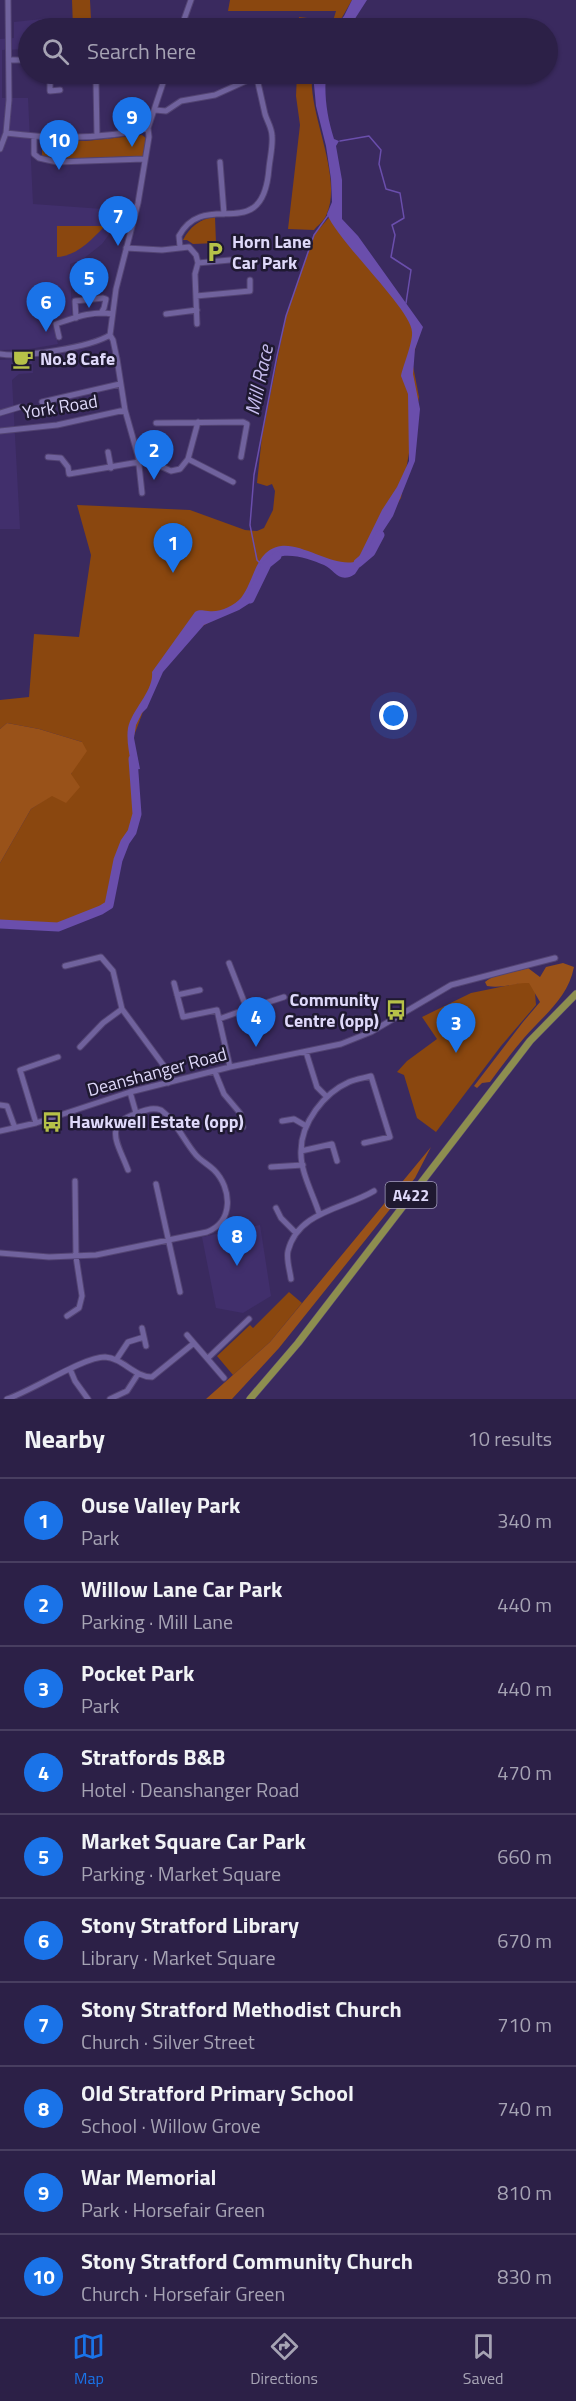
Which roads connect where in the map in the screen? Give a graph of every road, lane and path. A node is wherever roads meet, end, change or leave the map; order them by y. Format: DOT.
graph roads {
  1 [pos="8,0"];
  2 [pos="191,0"];
  3 [pos="185,18"];
  4 [pos="8,21"];
  5 [pos="0,22"];
  6 [pos="9,60"];
  7 [pos="18,60"];
  8 [pos="50,84"];
  9 [pos="96,84"];
  10 [pos="163,84"];
  11 [pos="238,84"];
  12 [pos="258,84"];
  13 [pos="60,90"];
  14 [pos="155,110"];
  15 [pos="148,128"];
  16 [pos="6,133"];
  17 [pos="34,136"];
  18 [pos="97,136"];
  19 [pos="0,149"];
  20 [pos="144,159"];
  21 [pos="220,162"];
  22 [pos="224,214"];
  23 [pos="180,247"];
  24 [pos="126,248"];
  25 [pos="230,260"];
  26 [pos="198,263"];
  27 [pos="250,280"];
  28 [pos="250,291"];
  29 [pos="196,297"];
  30 [pos="251,299"];
  31 [pos="74,302"];
  32 [pos="65,303"];
  33 [pos="197,310"];
  34 [pos="101,313"];
  35 [pos="112,314"];
  36 [pos="166,314"];
  37 [pos="76,318"];
  38 [pos="196,324"];
  39 [pos="110,334"];
  40 [pos="59,337"];
  41 [pos="0,354"];
  42 [pos="120,384"];
  43 [pos="42,402"];
  44 [pos="20,407"];
  45 [pos="124,410"];
  46 [pos="0,413"];
  47 [pos="198,422"];
  48 [pos="156,423"];
  49 [pos="0,431"];
  50 [pos="108,452"];
  51 [pos="48,457"];
  52 [pos="240,457"];
  53 [pos="139,459"];
  54 [pos="188,459"];
  55 [pos="111,468"];
  56 [pos="227,478"];
  57 [pos="233,482"];
  58 [pos="224,486"];
  59 [pos="142,493"];
  60 [pos="555,958"];
  61 [pos="228,963"];
  62 [pos="65,966"];
  63 [pos="174,983"];
  64 [pos="200,990"];
  65 [pos="576,994"];
  66 [pos="177,995"];
  67 [pos="284,997"];
  68 [pos="122,1009"];
  69 [pos="247,1009"];
  70 [pos="219,1019"];
  71 [pos="80,1047"];
  72 [pos="306,1052"];
  73 [pos="58,1057"];
  74 [pos="230,1067"];
  75 [pos="215,1072"];
  76 [pos="168,1083"];
  77 [pos="130,1092"];
  78 [pos="326,1096"];
  79 [pos="0,1105"];
  80 [pos="136,1113"];
  81 [pos="282,1121"];
  82 [pos="36,1123"];
  83 [pos="306,1126"];
  84 [pos="243,1127"];
  85 [pos="15,1128"];
  86 [pos="0,1131"];
  87 [pos="364,1143"];
  88 [pos="301,1151"];
  89 [pos="337,1161"];
  90 [pos="303,1165"];
  91 [pos="271,1167"];
  92 [pos="128,1170"];
  93 [pos="75,1181"];
  94 [pos="156,1184"];
  95 [pos="374,1191"];
  96 [pos="276,1208"];
  97 [pos="319,1213"];
  98 [pos="296,1233"];
  99 [pos="169,1240"];
  100 [pos="0,1253"];
  101 [pos="76,1257"];
  102 [pos="291,1279"];
  103 [pos="180,1292"];
  104 [pos="67,1316"];
  105 [pos="249,1319"];
  106 [pos="233,1321"];
  107 [pos="239,1327"];
  108 [pos="142,1328"];
  109 [pos="187,1335"];
  110 [pos="144,1337"];
  111 [pos="194,1343"];
  112 [pos="146,1346"];
  113 [pos="208,1358"];
  114 [pos="116,1360"];
  115 [pos="70,1370"];
  116 [pos="138,1374"];
  117 [pos="214,1378"];
  118 [pos="26,1392"];
  119 [pos="7,1399"];
  120 [pos="29,1399"];
  121 [pos="88,1399"];
  122 [pos="110,1399"];
  123 [pos="250,1399"];
  1 -- 4 [label="street"];
  2 -- 3 [label="street"];
  4 -- 5 [label="street"];
  4 -- 6 [label="street"];
  6 -- 7 [label="street"];
  6 -- 16 [label="street"];
  8 -- 13 [label="street"];
  9 -- 18 [label="street"];
  10 -- 14 [label="street"];
  11 -- 14 [label="street"];
  12 -- 22 [label="street"];
  14 -- 15 [label="street"];
  15 -- 18 [label="street"];
  15 -- 20 [label="street"];
  16 -- 17 [label="street"];
  16 -- 19 [label="street"];
  17 -- 18 [label="street"];
  17 -- 20 [label="street"];
  20 -- 24 [label="street"];
  21 -- 22 [label="street"];
  22 -- 23 [label="street"];
  23 -- 24 [label="street"];
  23 -- 26 [label="street"];
  24 -- 35 [label="street"];
  25 -- 26 [label="street"];
  26 -- 29 [label="street"];
  27 -- 28 [label="street"];
  28 -- 29 [label="street"];
  28 -- 30 [label="street"];
  29 -- 33 [label="street"];
  31 -- 32 [label="street"];
  31 -- 34 [label="street"];
  31 -- 37 [label="street"];
  33 -- 36 [label="street"];
  33 -- 38 [label="street"];
  34 -- 35 [label="street"];
  34 -- 37 [label="street"];
  35 -- 39 [label="street"];
  37 -- 40 [label="street"];
  39 -- 41 [label="street"];
  39 -- 42 [label="street"];
  42 -- 43 [label="street"];
  42 -- 45 [label="street"];
  44 -- 46 [label="street"];
  45 -- 49 [label="street, York Road"];
  45 -- 53 [label="street"];
  47 -- 48 [label="street"];
  47 -- 52 [label="street"];
  47 -- 54 [label="street"];
  50 -- 55 [label="street"];
  51 -- 55 [label="street"];
  53 -- 54 [label="street"];
  53 -- 55 [label="street"];
  53 -- 59 [label="street"];
  54 -- 56 [label="street"];
  56 -- 57 [label="street"];
  56 -- 58 [label="street"];
  60 -- 72 [label="street, Deanshanger Road"];
  61 -- 69 [label="street"];
  62 -- 68 [label="street"];
  63 -- 66 [label="street"];
  64 -- 66 [label="street"];
  65 -- 123 [label="main road, A422"];
  66 -- 70 [label="street"];
  67 -- 69 [label="street"];
  68 -- 71 [label="street"];
  68 -- 76 [label="street"];
  69 -- 70 [label="street"];
  70 -- 74 [label="street"];
  72 -- 74 [label="street, Deanshanger Road"];
  72 -- 78 [label="street"];
  73 -- 82 [label="street"];
  74 -- 75 [label="street, Deanshanger Road"];
  75 -- 76 [label="street, Deanshanger Road"];
  75 -- 84 [label="street"];
  76 -- 77 [label="street, Deanshanger Road"];
  77 -- 80 [label="street"];
  77 -- 82 [label="street, Deanshanger Road"];
  78 -- 83 [label="street"];
  78 -- 87 [label="street"];
  79 -- 85 [label="street"];
  80 -- 92 [label="street"];
  80 -- 99 [label="street"];
  81 -- 83 [label="street"];
  82 -- 85 [label="street, Deanshanger Road"];
  83 -- 88 [label="street"];
  85 -- 86 [label="street, Deanshanger Road"];
  88 -- 89 [label="street"];
  88 -- 90 [label="street"];
  90 -- 91 [label="street"];
  90 -- 97 [label="street"];
  93 -- 101 [label="street"];
  94 -- 99 [label="street"];
  95 -- 97 [label="street"];
  96 -- 98 [label="street"];
  97 -- 98 [label="street"];
  98 -- 102 [label="street"];
  99 -- 101 [label="street"];
  99 -- 103 [label="street"];
  100 -- 101 [label="street"];
  101 -- 104 [label="street"];
  105 -- 107 [label="street"];
  106 -- 107 [label="street"];
  107 -- 113 [label="street"];
  108 -- 110 [label="street"];
  109 -- 111 [label="street"];
  110 -- 112 [label="street"];
  110 -- 114 [label="street"];
  111 -- 113 [label="street"];
  111 -- 116 [label="street"];
  113 -- 117 [label="street"];
  114 -- 115 [label="street"];
  114 -- 116 [label="street"];
  115 -- 118 [label="street"];
  115 -- 121 [label="street"];
  116 -- 122 [label="street"];
  118 -- 119 [label="street"];
  118 -- 120 [label="street"];
}
